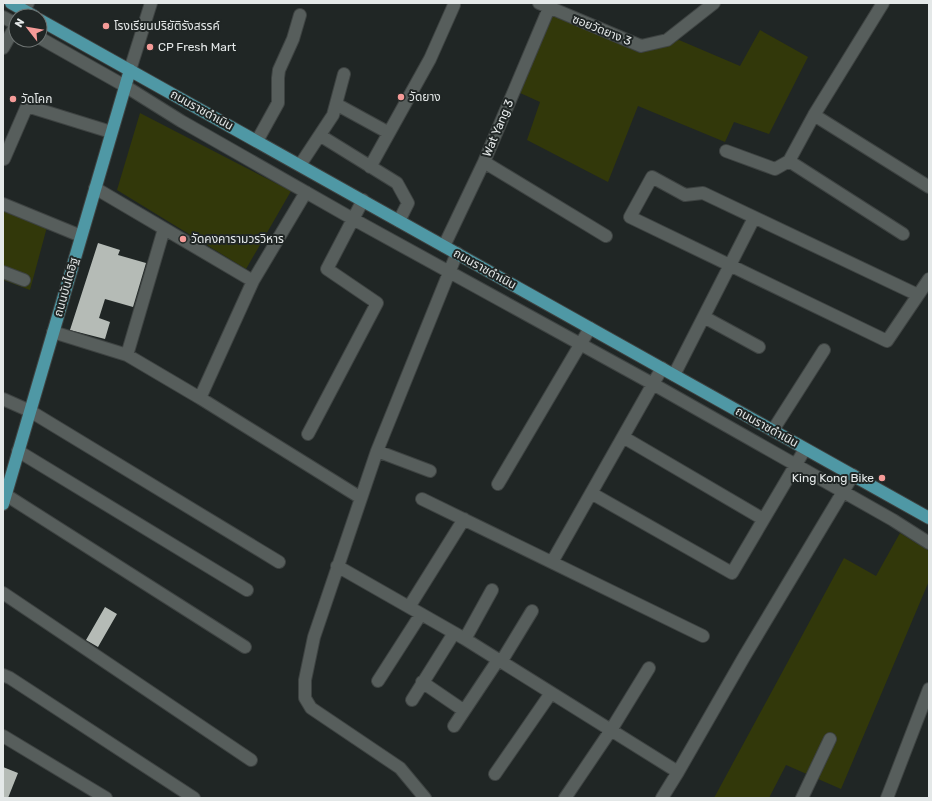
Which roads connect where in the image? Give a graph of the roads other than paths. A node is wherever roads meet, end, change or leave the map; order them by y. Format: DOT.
graph roads {
  1 [pos="11,3"];
  2 [pos="151,3"];
  3 [pos="714,3"];
  4 [pos="883,3"];
  5 [pos="454,5"];
  6 [pos="549,6"];
  7 [pos="20,8"];
  8 [pos="300,15"];
  9 [pos="48,24"];
  10 [pos="8,39"];
  11 [pos="48,43"];
  12 [pos="3,48"];
  13 [pos="130,70"];
  14 [pos="344,74"];
  15 [pos="125,86"];
  16 [pos="336,104"];
  17 [pos="814,115"];
  18 [pos="111,132"];
  19 [pos="389,133"];
  20 [pos="321,136"];
  21 [pos="258,142"];
  22 [pos="726,151"];
  23 [pos="4,159"];
  24 [pos="250,160"];
  25 [pos="789,161"];
  26 [pos="484,162"];
  27 [pos="300,165"];
  28 [pos="370,167"];
  29 [pos="929,187"];
  30 [pos="95,188"];
  31 [pos="306,192"];
  32 [pos="362,200"];
  33 [pos="3,204"];
  34 [pos="754,218"];
  35 [pos="353,219"];
  36 [pos="399,221"];
  37 [pos="164,229"];
  38 [pos="903,234"];
  39 [pos="81,236"];
  40 [pos="606,236"];
  41 [pos="444,246"];
  42 [pos="457,253"];
  43 [pos="730,265"];
  44 [pos="3,272"];
  45 [pos="449,273"];
  46 [pos="929,279"];
  47 [pos="24,280"];
  48 [pos="253,281"];
  49 [pos="918,295"];
  50 [pos="704,317"];
  51 [pos="590,328"];
  52 [pos="53,332"];
  53 [pos="580,344"];
  54 [pos="760,347"];
  55 [pos="824,350"];
  56 [pos="127,355"];
  57 [pos="662,368"];
  58 [pos="674,375"];
  59 [pos="653,384"];
  60 [pos="200,398"];
  61 [pos="3,399"];
  62 [pos="732,407"];
  63 [pos="30,411"];
  64 [pos="723,424"];
  65 [pos="773,430"];
  66 [pos="308,434"];
  67 [pos="623,437"];
  68 [pos="805,448"];
  69 [pos="18,451"];
  70 [pos="377,451"];
  71 [pos="795,466"];
  72 [pos="430,471"];
  73 [pos="853,475"];
  74 [pos="498,484"];
  75 [pos="843,492"];
  76 [pos="591,493"];
  77 [pos="361,498"];
  78 [pos="4,499"];
  79 [pos="422,499"];
  80 [pos="929,518"];
  81 [pos="464,519"];
  82 [pos="763,519"];
  83 [pos="928,539"];
  84 [pos="279,562"];
  85 [pos="552,562"];
  86 [pos="337,566"];
  87 [pos="247,590"];
  88 [pos="492,590"];
  89 [pos="3,594"];
  90 [pos="409,607"];
  91 [pos="532,611"];
  92 [pos="421,614"];
  93 [pos="454,633"];
  94 [pos="703,636"];
  95 [pos="465,639"];
  96 [pos="245,647"];
  97 [pos="500,661"];
  98 [pos="649,668"];
  99 [pos="3,675"];
  100 [pos="378,681"];
  101 [pos="422,682"];
  102 [pos="929,689"];
  103 [pos="551,693"];
  104 [pos="412,700"];
  105 [pos="463,710"];
  106 [pos="454,726"];
  107 [pos="611,730"];
  108 [pos="3,736"];
  109 [pos="830,739"];
  110 [pos="251,760"];
  111 [pos="678,772"];
  112 [pos="495,774"];
  113 [pos="419,795"];
  114 [pos="106,798"];
  115 [pos="194,798"];
  116 [pos="565,798"];
  117 [pos="662,798"];
  118 [pos="802,798"];
  119 [pos="887,798"];
  1 -- 7 [label="main road"];
  2 -- 13 [label="street"];
  3 -- 6 [label="street, ซอยวัดยาง 3"];
  4 -- 17 [label="street"];
  5 -- 19 [label="street"];
  6 -- 26 [label="street, Wat Yang 3"];
  8 -- 21 [label="street"];
  9 -- 13 [label="main road, ถนนราชดำเนิน"];
  10 -- 12 [label="street"];
  11 -- 15 [label="street"];
  13 -- 15 [label="main road, ถนนบันไดอิฐ"];
  13 -- 21 [label="main road, ถนนราชดำเนิน"];
  14 -- 16 [label="street"];
  15 -- 18 [label="main road, ถนนบันไดอิฐ"];
  15 -- 24 [label="street"];
  16 -- 19 [label="street"];
  16 -- 20 [label="street"];
  17 -- 25 [label="street"];
  17 -- 29 [label="street"];
  18 -- 23 [label="street"];
  18 -- 30 [label="main road, ถนนบันไดอิฐ"];
  19 -- 28 [label="street"];
  20 -- 27 [label="street"];
  20 -- 28 [label="street"];
  21 -- 24 [label="street"];
  21 -- 27 [label="main road, ถนนราชดำเนิน"];
  22 -- 25 [label="street"];
  24 -- 31 [label="street"];
  25 -- 38 [label="street"];
  26 -- 40 [label="street"];
  26 -- 41 [label="street, Wat Yang 3"];
  27 -- 32 [label="main road, ถนนราชดำเนิน"];
  28 -- 36 [label="street"];
  30 -- 37 [label="street"];
  30 -- 39 [label="main road, ถนนบันไดอิฐ"];
  31 -- 35 [label="street"];
  31 -- 48 [label="street"];
  32 -- 35 [label="street"];
  32 -- 36 [label="main road, ถนนราชดำเนิน"];
  33 -- 39 [label="street"];
  34 -- 43 [label="street"];
  34 -- 43 [label="street"];
  34 -- 49 [label="street"];
  35 -- 45 [label="street"];
  35 -- 66 [label="street"];
  36 -- 41 [label="main road, ถนนราชดำเนิน"];
  37 -- 48 [label="street"];
  37 -- 56 [label="street"];
  39 -- 52 [label="main road, ถนนบันไดอิฐ"];
  41 -- 42 [label="main road, ถนนราชดำเนิน"];
  42 -- 45 [label="street"];
  42 -- 51 [label="main road, ถนนราชดำเนิน"];
  43 -- 49 [label="street"];
  43 -- 50 [label="street"];
  44 -- 47 [label="street"];
  45 -- 53 [label="street"];
  45 -- 70 [label="street"];
  46 -- 49 [label="street"];
  48 -- 60 [label="street"];
  50 -- 54 [label="street"];
  50 -- 58 [label="street"];
  51 -- 53 [label="street"];
  51 -- 57 [label="main road, ถนนราชดำเนิน"];
  52 -- 56 [label="street"];
  52 -- 63 [label="main road, ถนนบันไดอิฐ"];
  53 -- 59 [label="street"];
  53 -- 74 [label="street"];
  55 -- 65 [label="street"];
  56 -- 60 [label="street"];
  57 -- 58 [label="main road, ถนนราชดำเนิน"];
  57 -- 59 [label="street"];
  58 -- 62 [label="main road, ถนนราชดำเนิน"];
  59 -- 64 [label="street"];
  59 -- 67 [label="street"];
  60 -- 77 [label="street"];
  61 -- 63 [label="street"];
  62 -- 64 [label="street"];
  62 -- 65 [label="main road, ถนนราชดำเนิน"];
  63 -- 69 [label="main road, ถนนบันไดอิฐ"];
  63 -- 84 [label="street"];
  64 -- 71 [label="street"];
  65 -- 68 [label="main road, ถนนราชดำเนิน"];
  67 -- 76 [label="street"];
  67 -- 82 [label="street"];
  68 -- 71 [label="street"];
  68 -- 73 [label="main road, ถนนราชดำเนิน"];
  69 -- 78 [label="main road, ถนนบันไดอิฐ"];
  69 -- 87 [label="street"];
  70 -- 72 [label="street"];
  70 -- 77 [label="street"];
  71 -- 75 [label="street"];
  71 -- 82 [label="street"];
  73 -- 75 [label="street"];
  73 -- 80 [label="main road, ถนนราชดำเนิน"];
  75 -- 83 [label="street"];
  75 -- 111 [label="street"];
  76 -- 82 [label="street"];
  76 -- 85 [label="street"];
  77 -- 86 [label="street"];
  78 -- 96 [label="street"];
  79 -- 81 [label="street"];
  81 -- 85 [label="street"];
  81 -- 90 [label="street"];
  85 -- 94 [label="street"];
  86 -- 90 [label="street"];
  86 -- 113 [label="street"];
  88 -- 95 [label="street"];
  89 -- 110 [label="street"];
  90 -- 92 [label="street"];
  91 -- 97 [label="street"];
  92 -- 93 [label="street"];
  92 -- 100 [label="street"];
  93 -- 95 [label="street"];
  93 -- 101 [label="street"];
  95 -- 97 [label="street"];
  97 -- 103 [label="street"];
  97 -- 105 [label="street"];
  98 -- 107 [label="street"];
  99 -- 115 [label="street"];
  101 -- 104 [label="street"];
  101 -- 105 [label="street"];
  102 -- 119 [label="street"];
  103 -- 107 [label="street"];
  103 -- 112 [label="street"];
  105 -- 106 [label="street"];
  107 -- 111 [label="street"];
  107 -- 116 [label="street"];
  108 -- 114 [label="street"];
  109 -- 118 [label="street"];
  111 -- 117 [label="street"];
}
